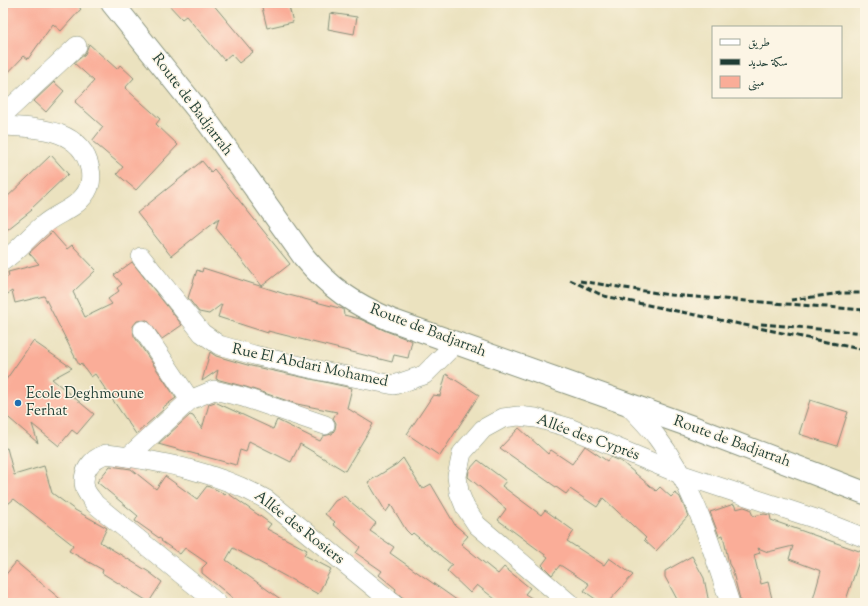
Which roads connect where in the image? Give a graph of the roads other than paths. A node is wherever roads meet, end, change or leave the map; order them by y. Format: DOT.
graph roads {
  1 [pos="112,3"];
  2 [pos="77,46"];
  3 [pos="3,115"];
  4 [pos="3,126"];
  5 [pos="141,257"];
  6 [pos="3,262"];
  7 [pos="143,330"];
  8 [pos="456,342"];
  9 [pos="190,400"];
  10 [pos="628,404"];
  11 [pos="325,425"];
  12 [pos="128,457"];
  13 [pos="680,474"];
  14 [pos="865,493"];
  15 [pos="865,538"];
  16 [pos="217,603"];
  17 [pos="393,603"];
  18 [pos="569,603"];
  19 [pos="730,603"];
  1 -- 8 [label="main road, Route de Badjarrah"];
  2 -- 3 [label="street"];
  4 -- 6 [label="street"];
  5 -- 8 [label="street, Rue El Abdari Mohamed"];
  7 -- 9 [label="street"];
  8 -- 10 [label="main road, Route de Badjarrah"];
  9 -- 11 [label="street"];
  9 -- 12 [label="street"];
  10 -- 13 [label="street"];
  10 -- 14 [label="main road, Route de Badjarrah"];
  12 -- 16 [label="street, Allée des Rosiers"];
  12 -- 17 [label="street, Allée des Rosiers"];
  13 -- 15 [label="street, Allée des Cyprés"];
  13 -- 18 [label="street, Allée des Cyprés"];
  13 -- 19 [label="street"];
}
